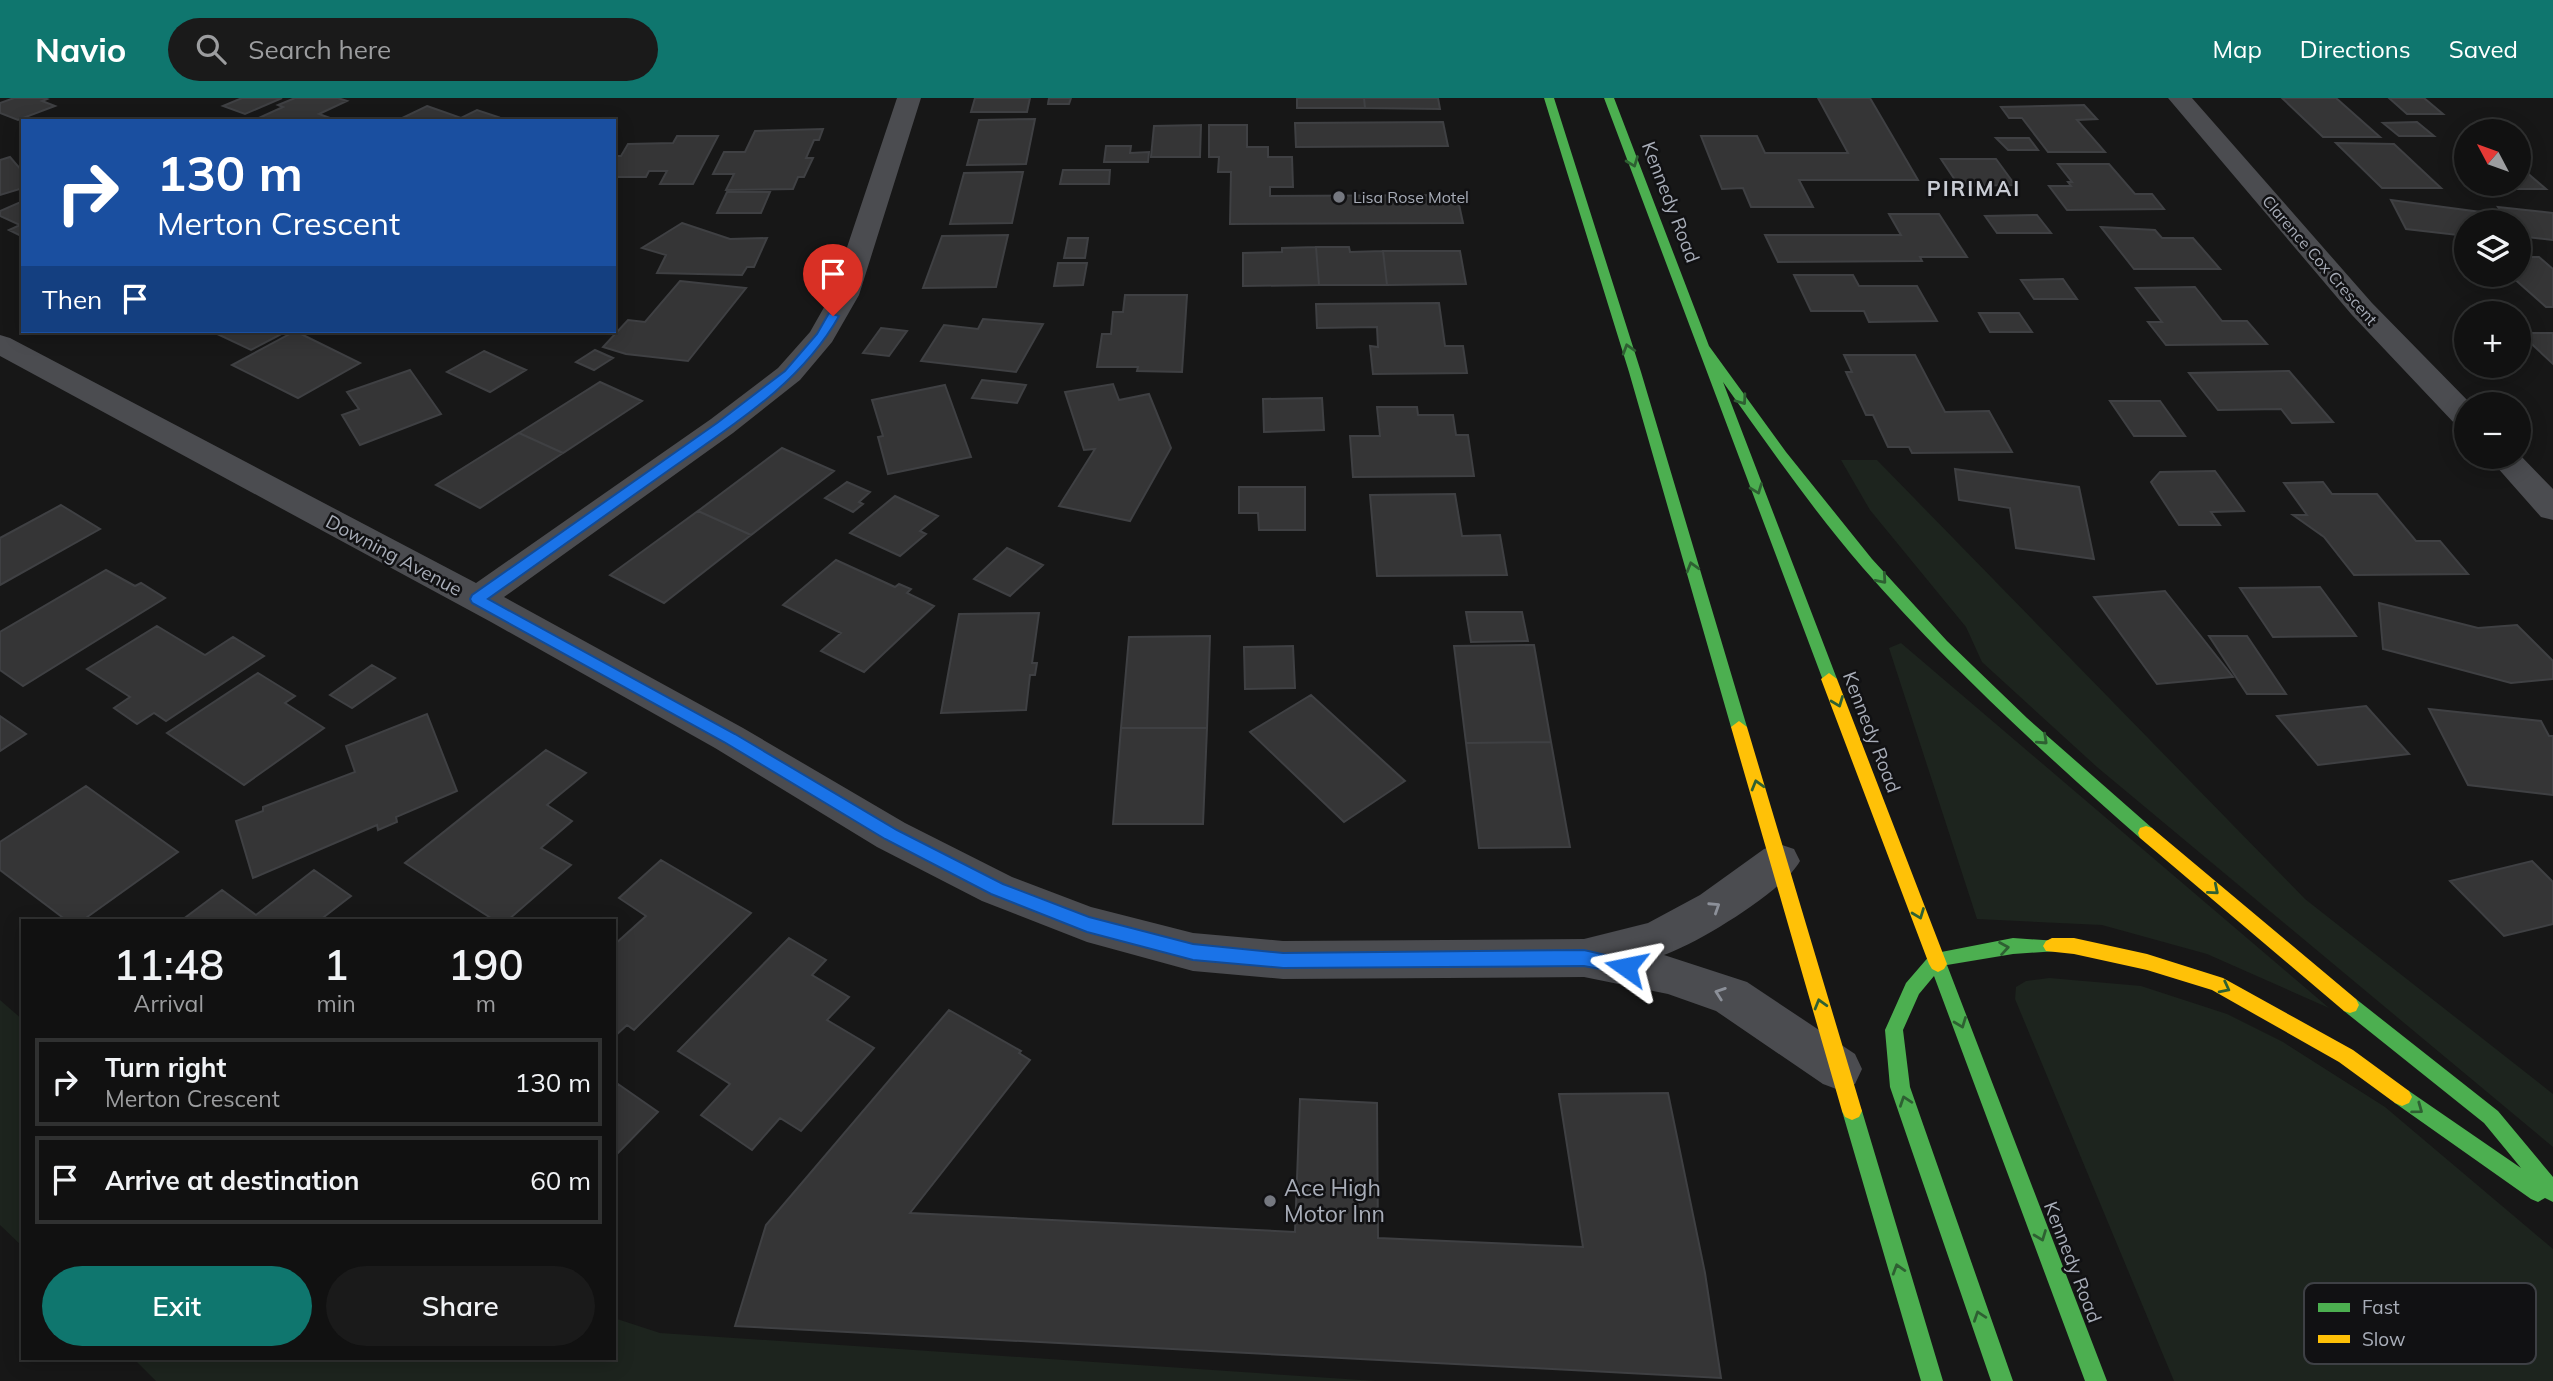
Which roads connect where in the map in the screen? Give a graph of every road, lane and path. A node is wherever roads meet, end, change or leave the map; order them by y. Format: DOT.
graph roads {
  1 [pos="909,98"];
  2 [pos="1549,98"];
  3 [pos="1609,98"];
  4 [pos="2180,98"];
  5 [pos="0,344"];
  6 [pos="1702,345"];
  7 [pos="2454,405"];
  8 [pos="2515,469"];
  9 [pos="2553,509"];
  10 [pos="477,599"];
  11 [pos="1779,861"];
  12 [pos="1584,958"];
  13 [pos="1937,959"];
  14 [pos="1839,1069"];
  15 [pos="2553,1192"];
  16 [pos="2553,1202"];
  17 [pos="1932,1381"];
  18 [pos="2002,1381"];
  19 [pos="2096,1381"];
  1 -- 10 [label="street"];
  11 -- 2 [label="main road, one-way"];
  3 -- 6 [label="main road, Kennedy Road, one-way"];
  4 -- 7 [label="street, Clarence Cox Crescent"];
  5 -- 10 [label="street, Downing Avenue"];
  6 -- 13 [label="main road, Kennedy Road, one-way"];
  6 -- 15 [label="main road, one-way"];
  8 -- 9 [label="street"];
  10 -- 12 [label="street, Downing Avenue"];
  12 -- 11 [label="street, Downing Avenue, one-way"];
  14 -- 11 [label="main road, one-way"];
  14 -- 12 [label="street, Downing Avenue, one-way"];
  13 -- 16 [label="main road, one-way"];
  18 -- 13 [label="main road, one-way"];
  13 -- 19 [label="main road, Kennedy Road, one-way"];
  17 -- 14 [label="main road, one-way"];
}
